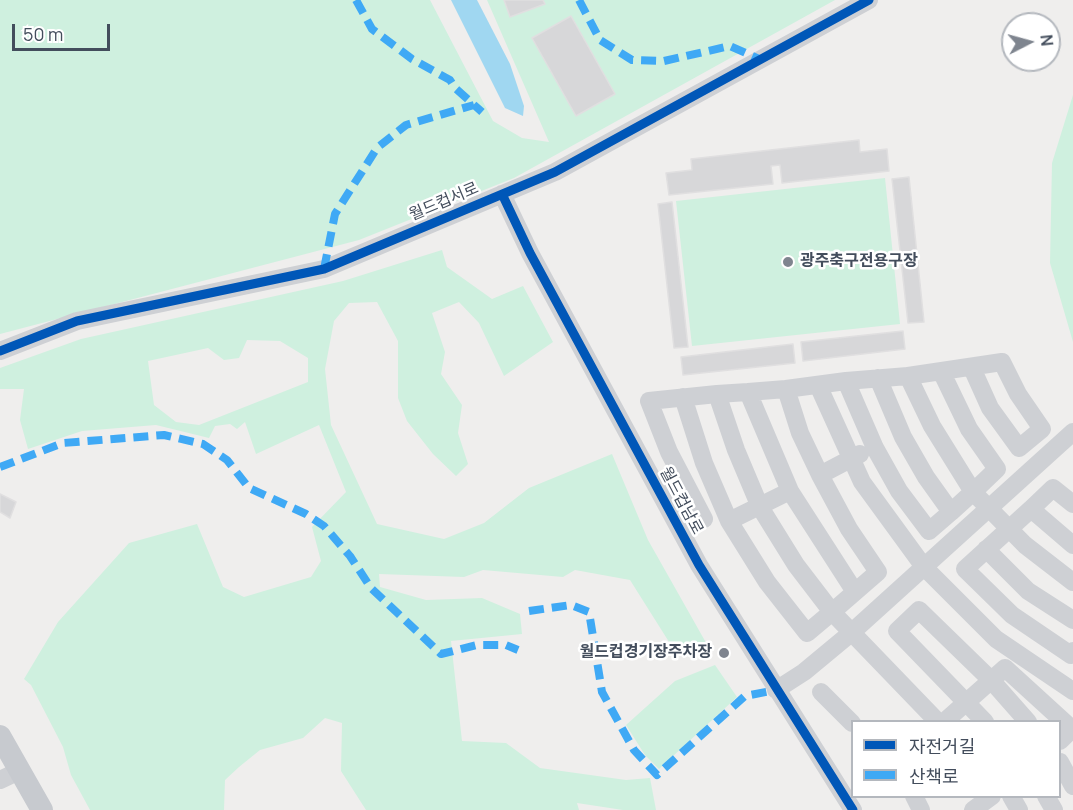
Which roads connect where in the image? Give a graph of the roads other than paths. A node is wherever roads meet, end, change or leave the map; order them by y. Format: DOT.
graph roads {
  1 [pos="870,0"];
  2 [pos="502,194"];
  3 [pos="0,351"];
  4 [pos="972,368"];
  5 [pos="942,373"];
  6 [pos="908,375"];
  7 [pos="878,378"];
  8 [pos="846,381"];
  9 [pos="818,385"];
  10 [pos="786,389"];
  11 [pos="748,392"];
  12 [pos="717,394"];
  13 [pos="683,397"];
  14 [pos="1073,433"];
  15 [pos="875,448"];
  16 [pos="1019,448"];
  17 [pos="1073,453"];
  18 [pos="850,459"];
  19 [pos="1035,466"];
  20 [pos="996,469"];
  21 [pos="820,475"];
  22 [pos="790,491"];
  23 [pos="973,492"];
  24 [pos="1073,504"];
  25 [pos="760,507"];
  26 [pos="988,507"];
  27 [pos="1031,509"];
  28 [pos="951,512"];
  29 [pos="704,519"];
  30 [pos="729,521"];
  31 [pos="1009,529"];
  32 [pos="1073,545"];
  33 [pos="986,549"];
  34 [pos="924,567"];
  35 [pos="1073,582"];
  36 [pos="855,592"];
  37 [pos="832,612"];
  38 [pos="1073,620"];
  39 [pos="1034,629"];
  40 [pos="851,633"];
  41 [pos="1072,654"];
  42 [pos="1019,655"];
  43 [pos="991,680"];
  44 [pos="776,690"];
  45 [pos="1073,691"];
  46 [pos="821,692"];
  47 [pos="966,702"];
  48 [pos="936,720"];
  49 [pos="946,720"];
  50 [pos="983,720"];
  51 [pos="1026,720"];
  52 [pos="851,722"];
  53 [pos="1073,729"];
  54 [pos="0,736"];
  55 [pos="1061,739"];
  56 [pos="1061,765"];
  57 [pos="10,775"];
  58 [pos="1073,786"];
  59 [pos="42,810"];
  60 [pos="853,810"];
  1 -- 2 [label="street, 월드컵서로"];
  2 -- 3 [label="street, 월드컵서로"];
  2 -- 44 [label="street, 월드컵남로"];
  4 -- 5 [label="street"];
  4 -- 16 [label="street"];
  4 -- 16 [label="street"];
  5 -- 6 [label="street"];
  5 -- 20 [label="street"];
  6 -- 7 [label="street"];
  6 -- 23 [label="street"];
  7 -- 8 [label="street"];
  7 -- 28 [label="street"];
  8 -- 9 [label="street"];
  8 -- 15 [label="street"];
  9 -- 10 [label="street"];
  9 -- 18 [label="street"];
  10 -- 11 [label="street"];
  10 -- 21 [label="street"];
  11 -- 12 [label="street"];
  11 -- 22 [label="street"];
  12 -- 13 [label="street"];
  12 -- 25 [label="street"];
  13 -- 29 [label="street"];
  13 -- 30 [label="street"];
  14 -- 19 [label="street"];
  15 -- 18 [label="street"];
  15 -- 28 [label="street"];
  16 -- 20 [label="street"];
  17 -- 19 [label="street"];
  18 -- 21 [label="street"];
  18 -- 34 [label="street"];
  19 -- 26 [label="street"];
  20 -- 23 [label="street"];
  21 -- 36 [label="street"];
  22 -- 25 [label="street"];
  22 -- 36 [label="street"];
  23 -- 26 [label="street"];
  23 -- 28 [label="street"];
  24 -- 27 [label="street"];
  25 -- 30 [label="street"];
  25 -- 37 [label="street"];
  26 -- 31 [label="street"];
  26 -- 34 [label="street"];
  27 -- 31 [label="street"];
  27 -- 32 [label="street"];
  30 -- 37 [label="street"];
  31 -- 33 [label="street"];
  31 -- 35 [label="street"];
  33 -- 38 [label="street"];
  33 -- 39 [label="street"];
  34 -- 40 [label="street"];
  34 -- 42 [label="street"];
  36 -- 37 [label="street"];
  37 -- 40 [label="street"];
  39 -- 41 [label="street"];
  39 -- 42 [label="street"];
  40 -- 44 [label="street"];
  40 -- 48 [label="street"];
  42 -- 45 [label="street"];
  43 -- 47 [label="street"];
  43 -- 47 [label="street"];
  43 -- 51 [label="street"];
  43 -- 53 [label="street"];
  44 -- 60 [label="street, 월드컵남로"];
  46 -- 52 [label="street"];
  47 -- 49 [label="street"];
  47 -- 50 [label="street"];
  53 -- 55 [label="street"];
  54 -- 57 [label="main road"];
  56 -- 58 [label="street"];
  57 -- 59 [label="main road"];
}
